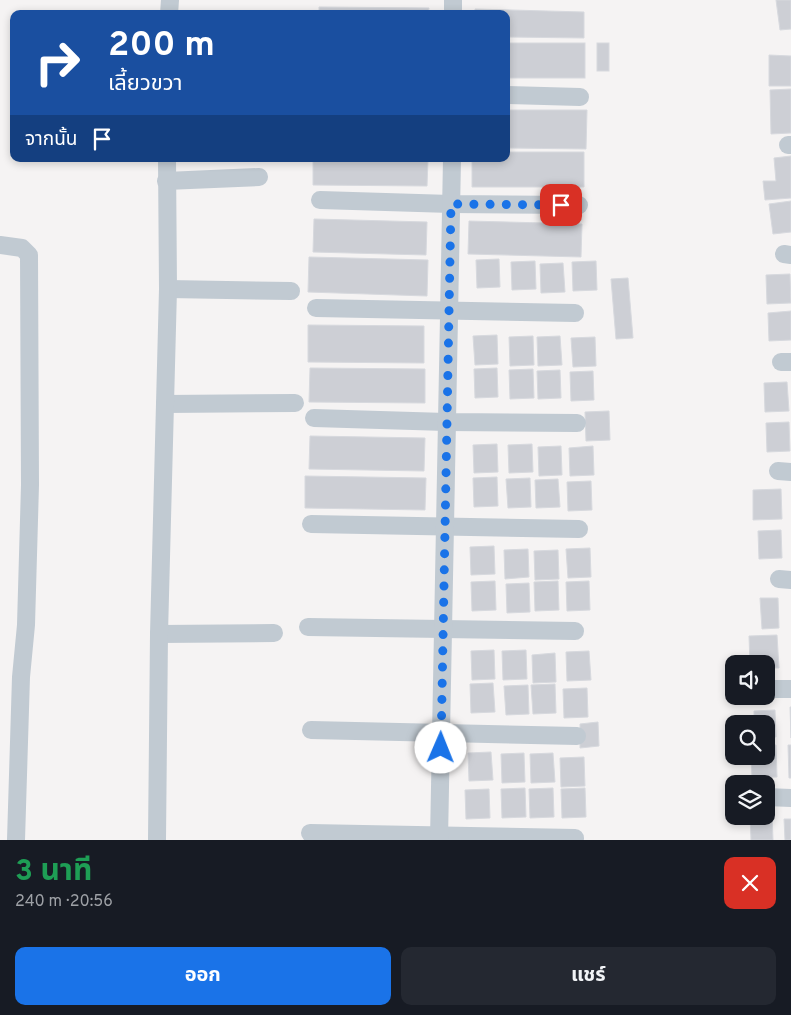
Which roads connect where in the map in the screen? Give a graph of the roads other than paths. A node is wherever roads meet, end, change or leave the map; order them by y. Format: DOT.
graph roads {
  1 [pos="510,95"];
  2 [pos="580,96"];
  3 [pos="167,162"];
  4 [pos="452,162"];
  5 [pos="258,178"];
  6 [pos="166,181"];
  7 [pos="320,200"];
  8 [pos="451,204"];
  9 [pos="579,205"];
  10 [pos="0,245"];
  11 [pos="168,289"];
  12 [pos="290,291"];
  13 [pos="316,308"];
  14 [pos="448,310"];
  15 [pos="575,313"];
  16 [pos="165,404"];
  17 [pos="296,404"];
  18 [pos="314,418"];
  19 [pos="446,422"];
  20 [pos="578,423"];
  21 [pos="311,524"];
  22 [pos="444,527"];
  23 [pos="579,529"];
  24 [pos="308,627"];
  25 [pos="442,629"];
  26 [pos="575,632"];
  27 [pos="274,633"];
  28 [pos="159,634"];
  29 [pos="775,689"];
  30 [pos="791,690"];
  31 [pos="311,730"];
  32 [pos="441,732"];
  33 [pos="577,736"];
  34 [pos="775,797"];
  35 [pos="791,798"];
  36 [pos="310,833"];
  37 [pos="439,838"];
  38 [pos="575,838"];
  39 [pos="16,840"];
  40 [pos="157,840"];
  1 -- 2 [label="street"];
  3 -- 6 [label="street"];
  4 -- 8 [label="street"];
  5 -- 6 [label="street"];
  6 -- 11 [label="street"];
  7 -- 8 [label="street"];
  8 -- 9 [label="street"];
  8 -- 14 [label="street"];
  10 -- 39 [label="street"];
  11 -- 12 [label="street"];
  11 -- 16 [label="street"];
  13 -- 14 [label="street"];
  14 -- 15 [label="street"];
  14 -- 19 [label="street"];
  16 -- 17 [label="street"];
  16 -- 28 [label="street"];
  18 -- 19 [label="street"];
  19 -- 20 [label="street"];
  19 -- 22 [label="street"];
  21 -- 22 [label="street"];
  22 -- 23 [label="street"];
  22 -- 25 [label="street"];
  24 -- 25 [label="street"];
  25 -- 26 [label="street"];
  25 -- 32 [label="street"];
  27 -- 28 [label="street"];
  28 -- 40 [label="street"];
  29 -- 30 [label="street"];
  31 -- 32 [label="street"];
  32 -- 33 [label="street"];
  32 -- 37 [label="street"];
  34 -- 35 [label="street"];
  36 -- 37 [label="street"];
  37 -- 38 [label="street"];
}
